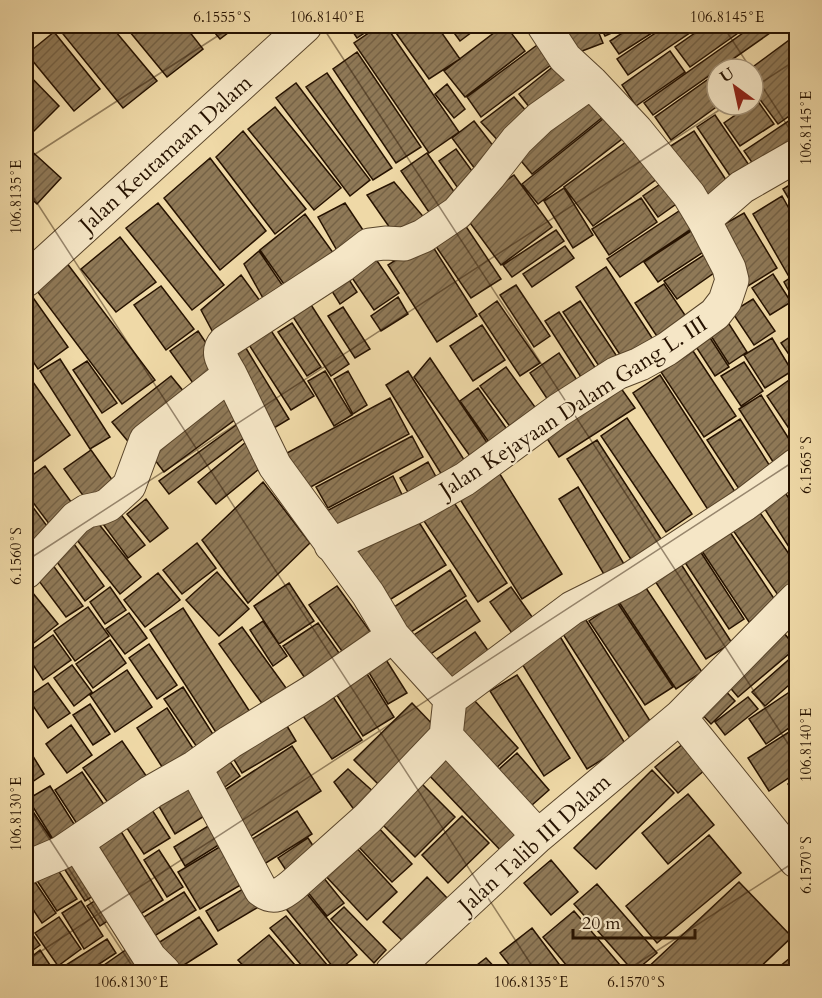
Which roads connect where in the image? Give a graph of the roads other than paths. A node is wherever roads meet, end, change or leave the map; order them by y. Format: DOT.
graph roads {
  1 [pos="305,26"];
  2 [pos="544,26"];
  3 [pos="591,82"];
  4 [pos="796,156"];
  5 [pos="704,220"];
  6 [pos="26,280"];
  7 [pos="230,374"];
  8 [pos="796,465"];
  9 [pos="331,545"];
  10 [pos="26,572"];
  11 [pos="796,599"];
  12 [pos="393,636"];
  13 [pos="450,699"];
  14 [pos="680,717"];
  15 [pos="446,736"];
  16 [pos="195,767"];
  17 [pos="538,836"];
  18 [pos="77,843"];
  19 [pos="796,861"];
  20 [pos="26,868"];
  21 [pos="164,972"];
  22 [pos="392,972"];
  1 -- 6 [label="street, Jalan Keutamaan Dalam"];
  2 -- 3 [label="street"];
  3 -- 5 [label="street"];
  3 -- 7 [label="street"];
  4 -- 5 [label="street"];
  5 -- 9 [label="street, Jalan Kejayaan Dalam Gang L. III"];
  7 -- 9 [label="street"];
  7 -- 10 [label="street"];
  8 -- 13 [label="street"];
  9 -- 12 [label="street"];
  11 -- 14 [label="street, Jalan Talib III Dalam"];
  12 -- 13 [label="street"];
  12 -- 16 [label="street"];
  13 -- 15 [label="street"];
  14 -- 17 [label="street, Jalan Talib III Dalam"];
  14 -- 19 [label="street"];
  15 -- 16 [label="street"];
  15 -- 17 [label="street"];
  16 -- 18 [label="street"];
  17 -- 22 [label="street, Jalan Talib III Dalam"];
  18 -- 20 [label="street"];
  18 -- 21 [label="street"];
}
